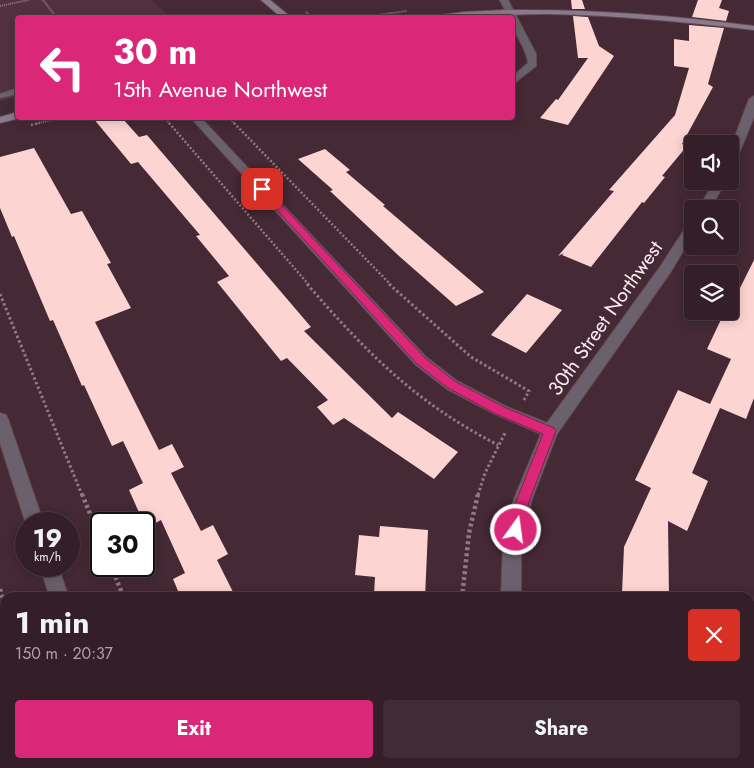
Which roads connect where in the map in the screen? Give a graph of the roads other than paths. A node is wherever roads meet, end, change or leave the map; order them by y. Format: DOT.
graph roads {
  1 [pos="265,0"];
  2 [pos="504,0"];
  3 [pos="511,12"];
  4 [pos="284,15"];
  5 [pos="466,15"];
  6 [pos="512,15"];
  7 [pos="515,20"];
  8 [pos="754,28"];
  9 [pos="515,79"];
  10 [pos="15,93"];
  11 [pos="0,96"];
  12 [pos="754,99"];
  13 [pos="15,116"];
  14 [pos="0,120"];
  15 [pos="198,120"];
  16 [pos="739,141"];
  17 [pos="684,240"];
  18 [pos="0,419"];
  19 [pos="550,431"];
  20 [pos="31,512"];
  21 [pos="53,577"];
  22 [pos="58,592"];
  23 [pos="511,592"];
  1 -- 4 [label="street"];
  2 -- 3 [label="street"];
  3 -- 5 [label="street"];
  3 -- 6 [label="street"];
  3 -- 8 [label="street"];
  7 -- 9 [label="street"];
  10 -- 11 [label="lane"];
  12 -- 16 [label="street"];
  13 -- 14 [label="street"];
  15 -- 19 [label="street"];
  17 -- 19 [label="street, 30th Street Northwest"];
  18 -- 20 [label="street"];
  19 -- 23 [label="street, 30th Street Northwest"];
  21 -- 22 [label="street"];
}
